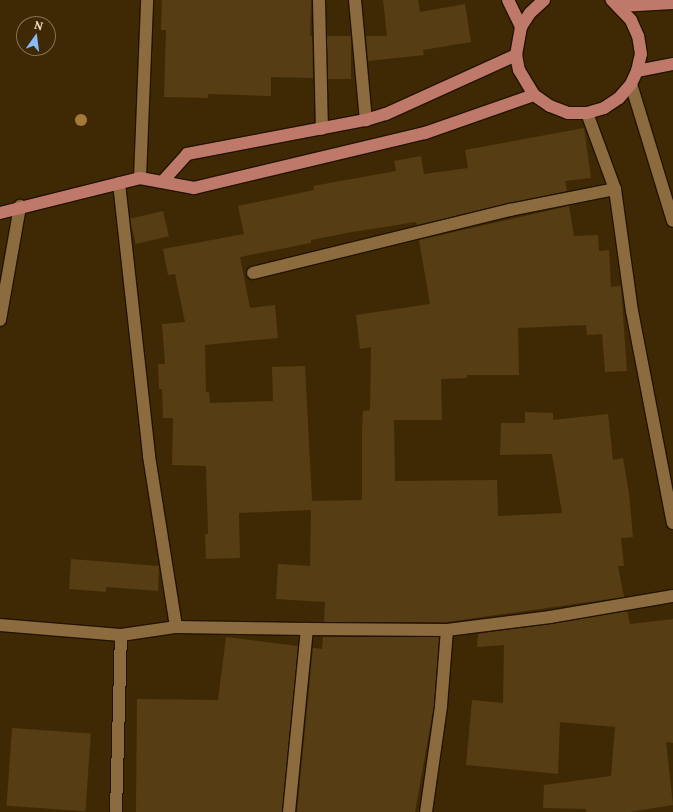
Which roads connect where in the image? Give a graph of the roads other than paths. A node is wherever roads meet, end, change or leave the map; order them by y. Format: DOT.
graph roads {
  1 [pos="147,0"];
  2 [pos="318,0"];
  3 [pos="356,0"];
  4 [pos="508,0"];
  5 [pos="544,0"];
  6 [pos="616,3"];
  7 [pos="673,3"];
  8 [pos="521,27"];
  9 [pos="516,55"];
  10 [pos="673,64"];
  11 [pos="637,71"];
  12 [pos="631,84"];
  13 [pos="534,95"];
  14 [pos="587,113"];
  15 [pos="366,120"];
  16 [pos="322,129"];
  17 [pos="140,178"];
  18 [pos="163,181"];
  19 [pos="120,183"];
  20 [pos="615,188"];
  21 [pos="20,206"];
  22 [pos="0,213"];
  23 [pos="673,221"];
  24 [pos="252,273"];
  25 [pos="0,320"];
  26 [pos="673,523"];
  27 [pos="673,596"];
  28 [pos="0,625"];
  29 [pos="176,627"];
  30 [pos="307,629"];
  31 [pos="447,630"];
  32 [pos="121,635"];
  33 [pos="116,812"];
  34 [pos="289,812"];
  35 [pos="426,812"];
  1 -- 17 [label="street"];
  2 -- 16 [label="street"];
  3 -- 15 [label="street"];
  4 -- 8 [label="main road"];
  5 -- 8 [label="main road"];
  6 -- 7 [label="main road"];
  6 -- 11 [label="main road"];
  8 -- 9 [label="main road"];
  9 -- 13 [label="main road"];
  9 -- 15 [label="main road"];
  10 -- 11 [label="main road"];
  11 -- 12 [label="main road"];
  12 -- 14 [label="main road"];
  12 -- 23 [label="street"];
  13 -- 14 [label="main road"];
  13 -- 18 [label="main road"];
  14 -- 20 [label="street"];
  15 -- 16 [label="main road"];
  16 -- 18 [label="main road"];
  17 -- 18 [label="main road"];
  17 -- 19 [label="main road"];
  19 -- 21 [label="main road"];
  19 -- 29 [label="street"];
  20 -- 24 [label="street"];
  20 -- 26 [label="street"];
  21 -- 22 [label="main road"];
  21 -- 25 [label="street"];
  27 -- 31 [label="street"];
  28 -- 32 [label="street"];
  29 -- 30 [label="street"];
  29 -- 32 [label="street"];
  30 -- 31 [label="street"];
  30 -- 34 [label="street"];
  31 -- 35 [label="street"];
  32 -- 33 [label="street"];
}
